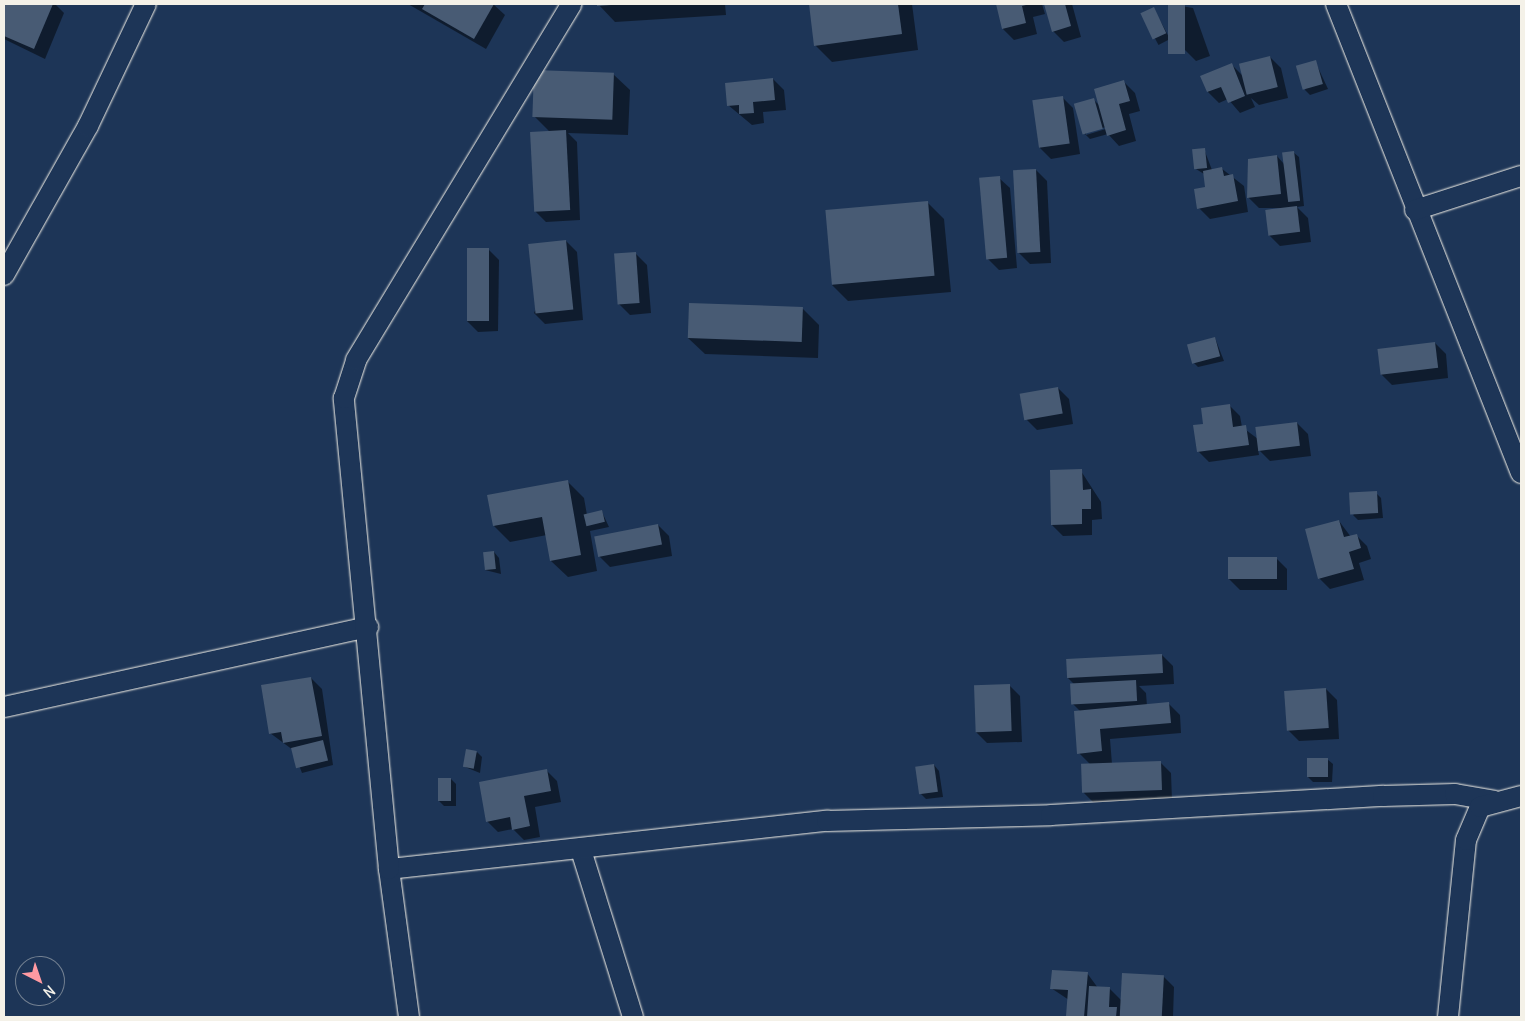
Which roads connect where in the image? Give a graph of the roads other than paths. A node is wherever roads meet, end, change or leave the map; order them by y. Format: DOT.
graph roads {
  1 [pos="146,4"];
  2 [pos="572,4"];
  3 [pos="1336,4"];
  4 [pos="1521,176"];
  5 [pos="1415,210"];
  6 [pos="4,275"];
  7 [pos="1521,473"];
  8 [pos="368,627"];
  9 [pos="4,707"];
  10 [pos="1521,796"];
  11 [pos="1494,801"];
  12 [pos="580,850"];
  13 [pos="389,869"];
  14 [pos="409,1017"];
  15 [pos="633,1017"];
  16 [pos="1448,1017"];
  1 -- 6 [label="street"];
  2 -- 8 [label="street"];
  3 -- 5 [label="street"];
  4 -- 5 [label="street"];
  5 -- 7 [label="street"];
  8 -- 9 [label="street"];
  8 -- 13 [label="street"];
  10 -- 11 [label="street"];
  11 -- 12 [label="street"];
  11 -- 16 [label="street"];
  12 -- 13 [label="street"];
  12 -- 15 [label="street"];
  13 -- 14 [label="street"];
}
